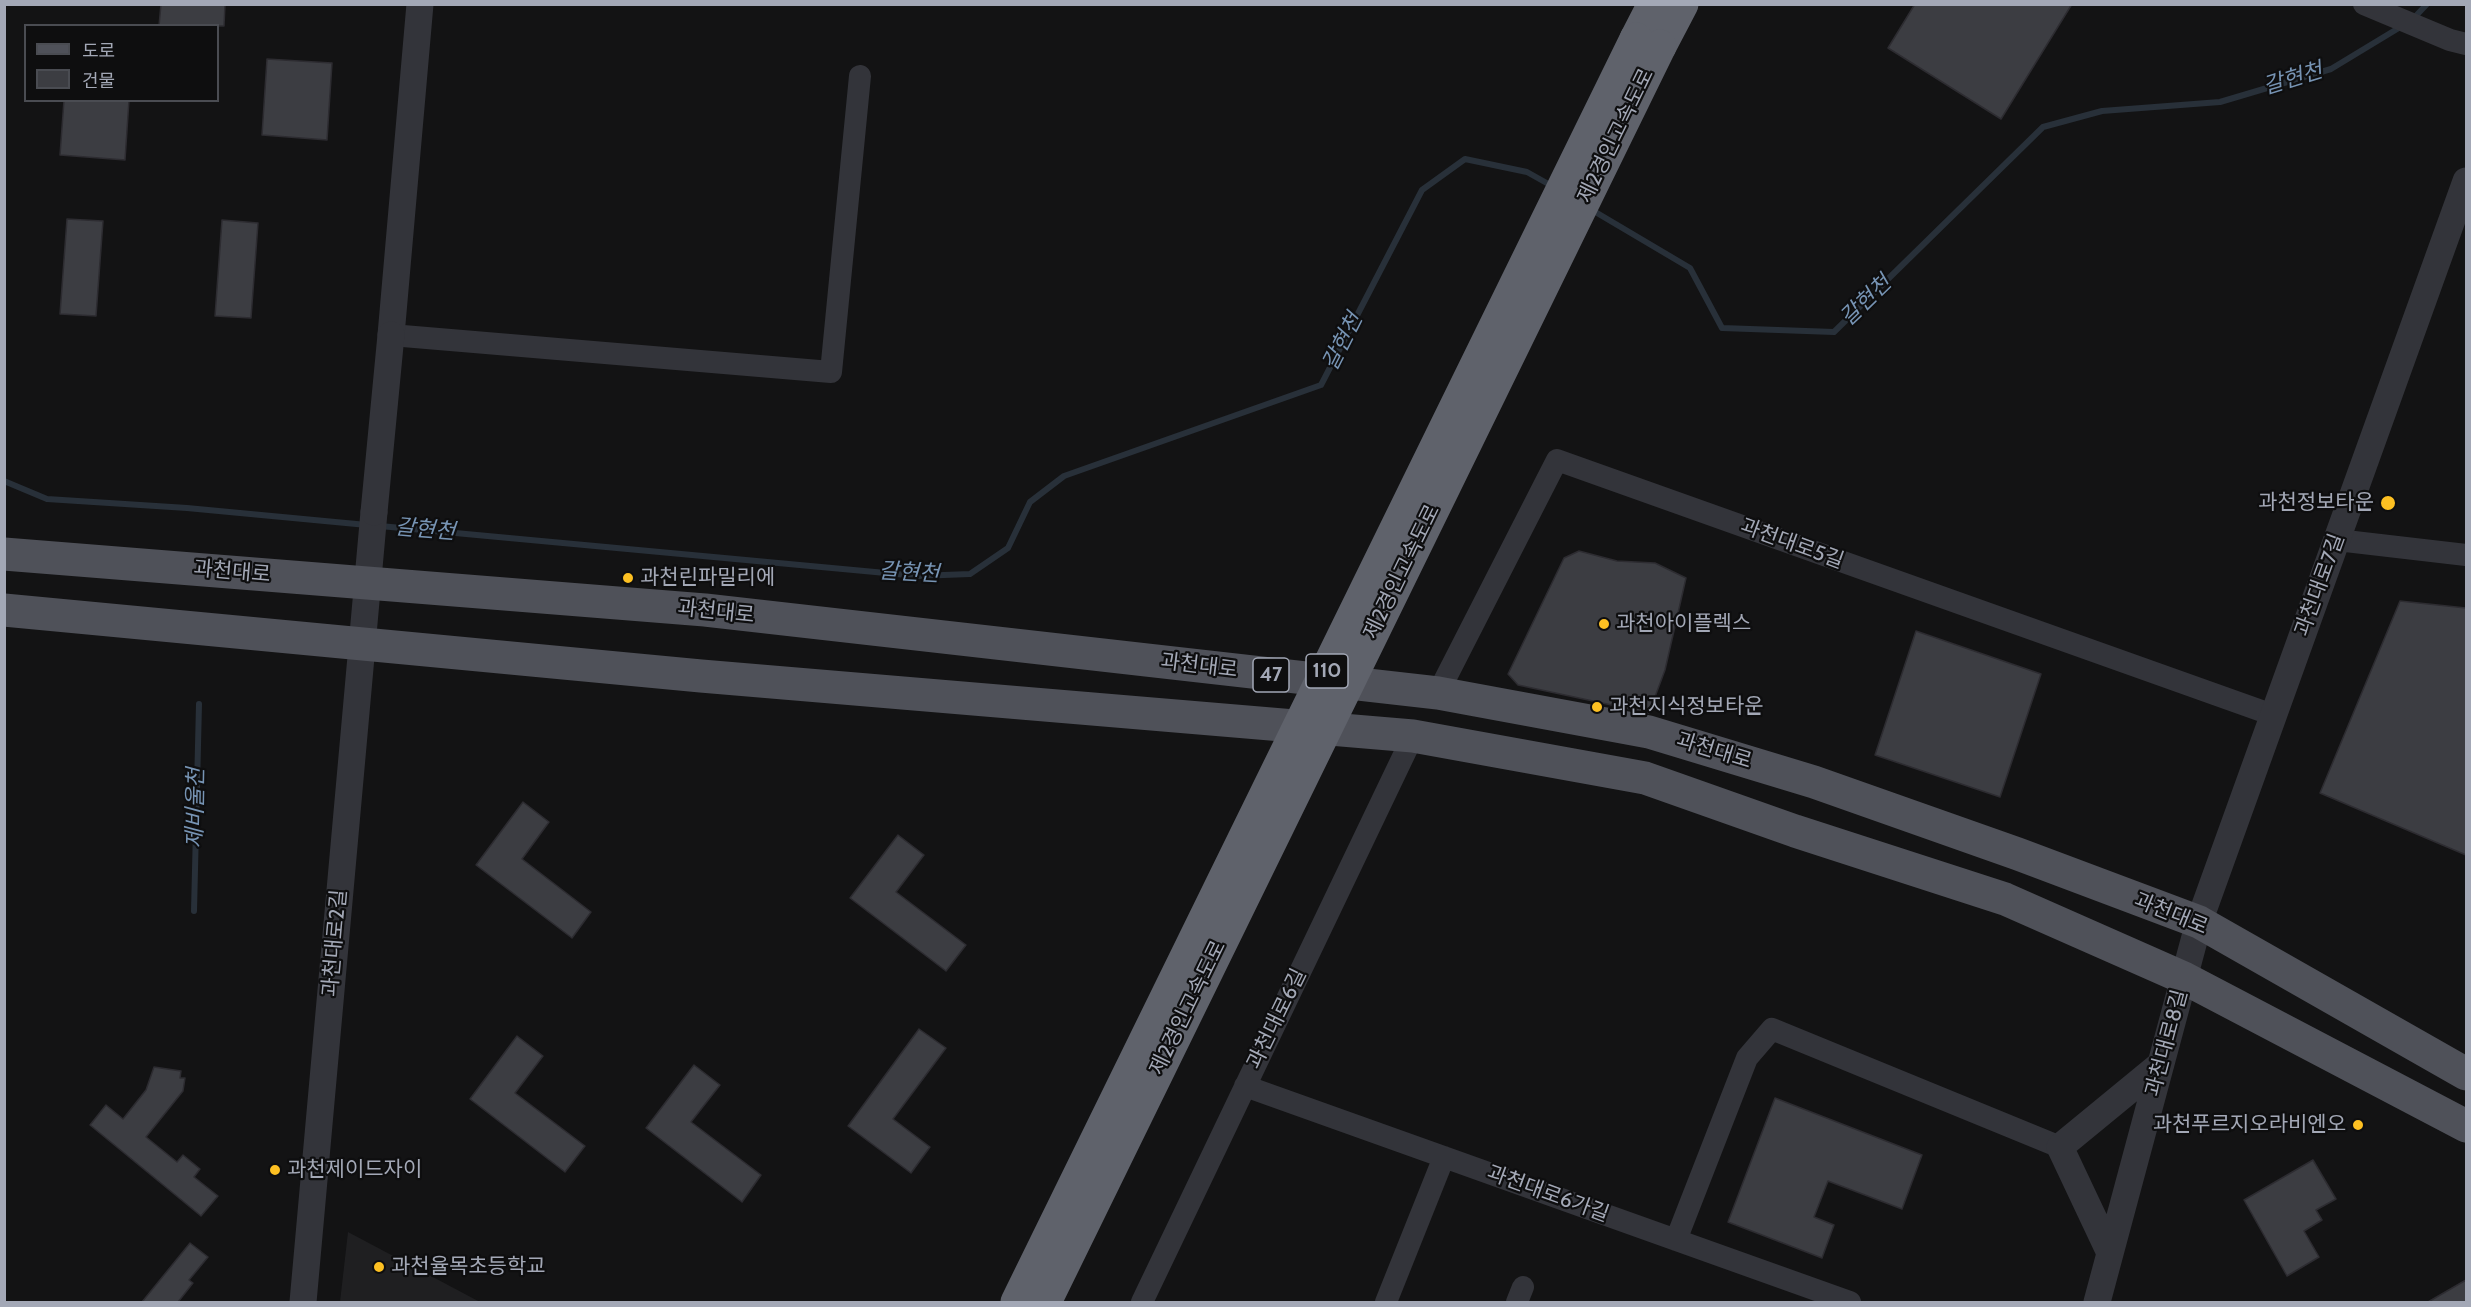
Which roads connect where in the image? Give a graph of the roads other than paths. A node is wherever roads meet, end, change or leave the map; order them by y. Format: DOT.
graph roads {
  1 [pos="420,4"];
  2 [pos="1654,4"];
  3 [pos="1682,4"];
  4 [pos="2371,8"];
  5 [pos="1648,42"];
  6 [pos="2458,42"];
  7 [pos="860,76"];
  8 [pos="2466,181"];
  9 [pos="391,335"];
  10 [pos="2337,540"];
  11 [pos="4,554"];
  12 [pos="2466,555"];
  13 [pos="367,583"];
  14 [pos="4,610"];
  15 [pos="361,644"];
  16 [pos="1438,693"];
  17 [pos="2273,715"];
  18 [pos="1413,736"];
  19 [pos="2199,922"];
  20 [pos="2184,978"];
  21 [pos="2161,1065"];
  22 [pos="2466,1074"];
  23 [pos="1245,1086"];
  24 [pos="2466,1126"];
  25 [pos="2060,1147"];
  26 [pos="1444,1157"];
  27 [pos="1676,1240"];
  28 [pos="2110,1253"];
  29 [pos="303,1302"];
  30 [pos="1017,1302"];
  31 [pos="1045,1302"];
  32 [pos="1142,1302"];
  33 [pos="1386,1302"];
  34 [pos="1850,1302"];
  35 [pos="2097,1302"];
  1 -- 9 [label="street, 과천대로2길"];
  2 -- 5 [label="highway, 제2경인고속도로 / 110"];
  3 -- 5 [label="highway, 제2경인고속도로 / 110"];
  4 -- 6 [label="street"];
  5 -- 30 [label="highway, 제2경인고속도로 / 110, bridge"];
  5 -- 31 [label="highway, 제2경인고속도로 / 110, bridge"];
  7 -- 9 [label="street"];
  8 -- 10 [label="street, 과천대로7길"];
  9 -- 13 [label="street, 과천대로2길, bridge"];
  10 -- 12 [label="street"];
  10 -- 17 [label="street, 과천대로7길"];
  11 -- 13 [label="main road, 과천대로 / 47"];
  13 -- 15 [label="street, 과천대로2길"];
  13 -- 16 [label="main road, 과천대로 / 47"];
  14 -- 15 [label="main road"];
  15 -- 18 [label="main road"];
  15 -- 29 [label="street, 과천대로2길"];
  16 -- 17 [label="street, 과천대로5길"];
  16 -- 19 [label="main road, 과천대로 / 47"];
  17 -- 19 [label="street, 과천대로7길"];
  18 -- 20 [label="main road"];
  18 -- 23 [label="street, 과천대로6길"];
  19 -- 20 [label="street, 과천대로8길"];
  19 -- 22 [label="main road, 과천대로 / 47"];
  20 -- 21 [label="street, 과천대로8길"];
  20 -- 24 [label="main road"];
  21 -- 25 [label="street"];
  21 -- 28 [label="street, 과천대로8길"];
  23 -- 26 [label="street, 과천대로6가길"];
  23 -- 32 [label="street, 과천대로6길"];
  25 -- 27 [label="street"];
  25 -- 28 [label="street"];
  26 -- 27 [label="street, 과천대로6가길"];
  26 -- 33 [label="street"];
  27 -- 34 [label="street, 과천대로6가길"];
  28 -- 35 [label="street, 과천대로8길"];
}
